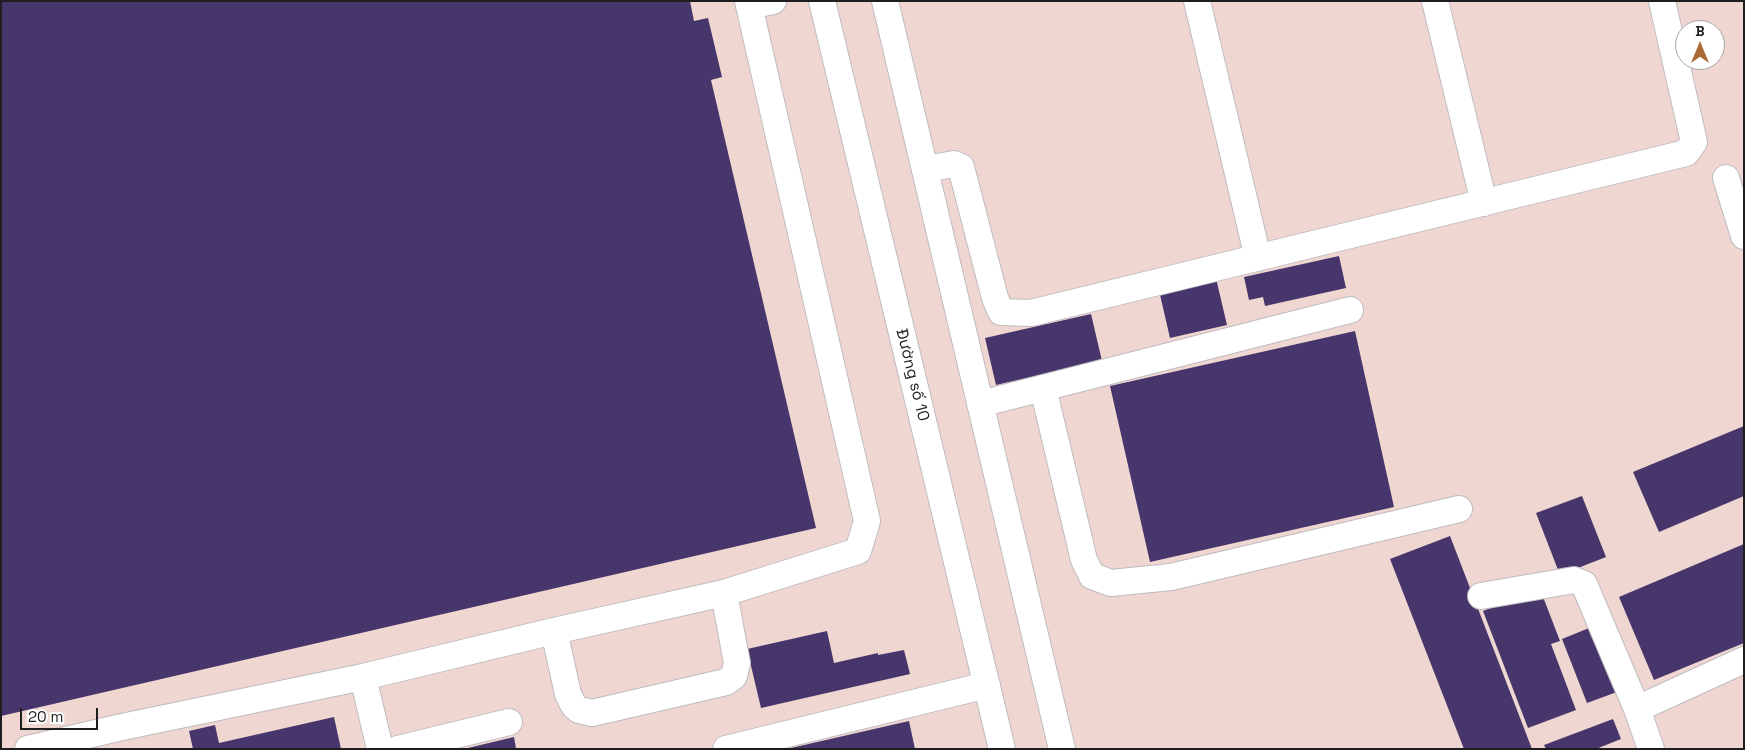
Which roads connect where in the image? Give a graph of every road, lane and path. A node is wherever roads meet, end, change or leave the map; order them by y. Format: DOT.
graph roads {
  1 [pos="822,1"];
  2 [pos="885,1"];
  3 [pos="1197,1"];
  4 [pos="1435,1"];
  5 [pos="1662,1"];
  6 [pos="757,3"];
  7 [pos="925,169"];
  8 [pos="1726,178"];
  9 [pos="1484,203"];
  10 [pos="1744,236"];
  11 [pos="1258,258"];
  12 [pos="1350,310"];
  13 [pos="1043,388"];
  14 [pos="980,404"];
  15 [pos="1459,508"];
  16 [pos="724,593"];
  17 [pos="1481,596"];
  18 [pos="554,631"];
  19 [pos="1744,660"];
  20 [pos="363,678"];
  21 [pos="986,685"];
  22 [pos="1637,709"];
  23 [pos="509,722"];
  24 [pos="28,749"];
  25 [pos="380,749"];
  26 [pos="398,749"];
  27 [pos="726,749"];
  28 [pos="1002,749"];
  29 [pos="1062,749"];
  30 [pos="1651,749"];
  1 -- 21 [label="street, Đường số 10"];
  2 -- 7 [label="street"];
  3 -- 11 [label="street"];
  4 -- 9 [label="street"];
  5 -- 9 [label="street"];
  6 -- 16 [label="street"];
  7 -- 11 [label="street"];
  7 -- 14 [label="street"];
  8 -- 10 [label="street"];
  9 -- 11 [label="street"];
  12 -- 13 [label="street"];
  13 -- 14 [label="street"];
  13 -- 15 [label="street"];
  14 -- 29 [label="street"];
  16 -- 18 [label="street"];
  16 -- 18 [label="street"];
  17 -- 22 [label="street"];
  18 -- 20 [label="street"];
  19 -- 22 [label="street"];
  20 -- 24 [label="street"];
  20 -- 25 [label="street"];
  21 -- 27 [label="street"];
  21 -- 28 [label="street, Đường số 10"];
  22 -- 30 [label="street"];
  23 -- 26 [label="street"];
}
